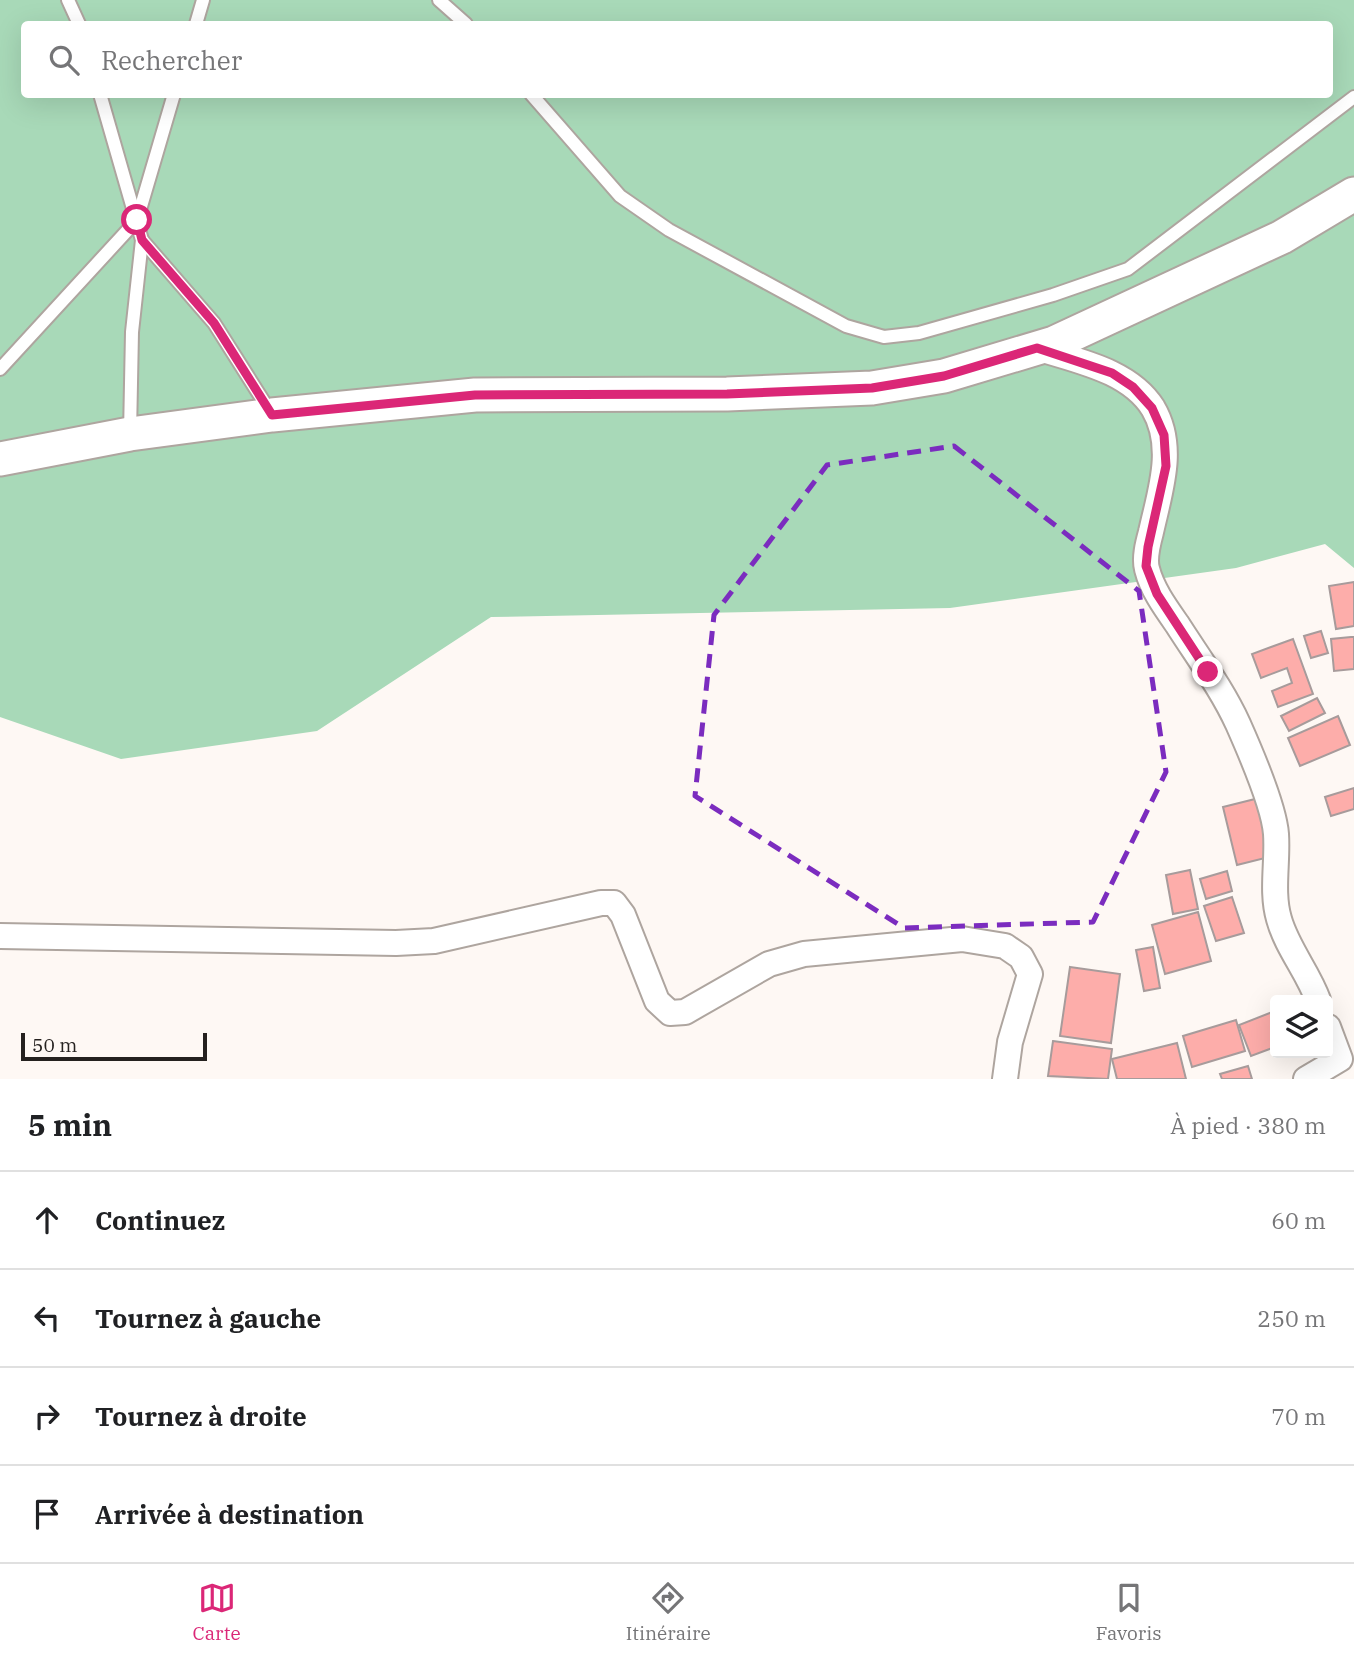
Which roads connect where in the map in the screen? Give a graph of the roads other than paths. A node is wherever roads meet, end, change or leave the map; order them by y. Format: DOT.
graph roads {
  1 [pos="68,0"];
  2 [pos="203,0"];
  3 [pos="439,0"];
  4 [pos="78,21"];
  5 [pos="197,21"];
  6 [pos="463,21"];
  7 [pos="1354,97"];
  8 [pos="101,98"];
  9 [pos="173,98"];
  10 [pos="535,98"];
  11 [pos="1354,194"];
  12 [pos="137,220"];
  13 [pos="142,240"];
  14 [pos="1037,348"];
  15 [pos="0,369"];
  16 [pos="272,415"];
  17 [pos="130,434"];
  18 [pos="0,459"];
  19 [pos="0,936"];
  20 [pos="1316,995"];
  21 [pos="1333,1036"];
  22 [pos="1347,1063"];
  23 [pos="1005,1079"];
  24 [pos="1306,1079"];
  1 -- 4 [label="lane"];
  2 -- 5 [label="lane"];
  3 -- 6 [label="lane"];
  7 -- 10 [label="lane"];
  8 -- 12 [label="lane"];
  9 -- 12 [label="lane"];
  11 -- 14 [label="street"];
  12 -- 13 [label="lane"];
  12 -- 15 [label="lane"];
  13 -- 16 [label="lane"];
  13 -- 17 [label="lane"];
  14 -- 16 [label="street"];
  14 -- 20 [label="street"];
  16 -- 17 [label="street"];
  17 -- 18 [label="street"];
  19 -- 23 [label="street"];
  21 -- 22 [label="street"];
  22 -- 24 [label="street"];
}
